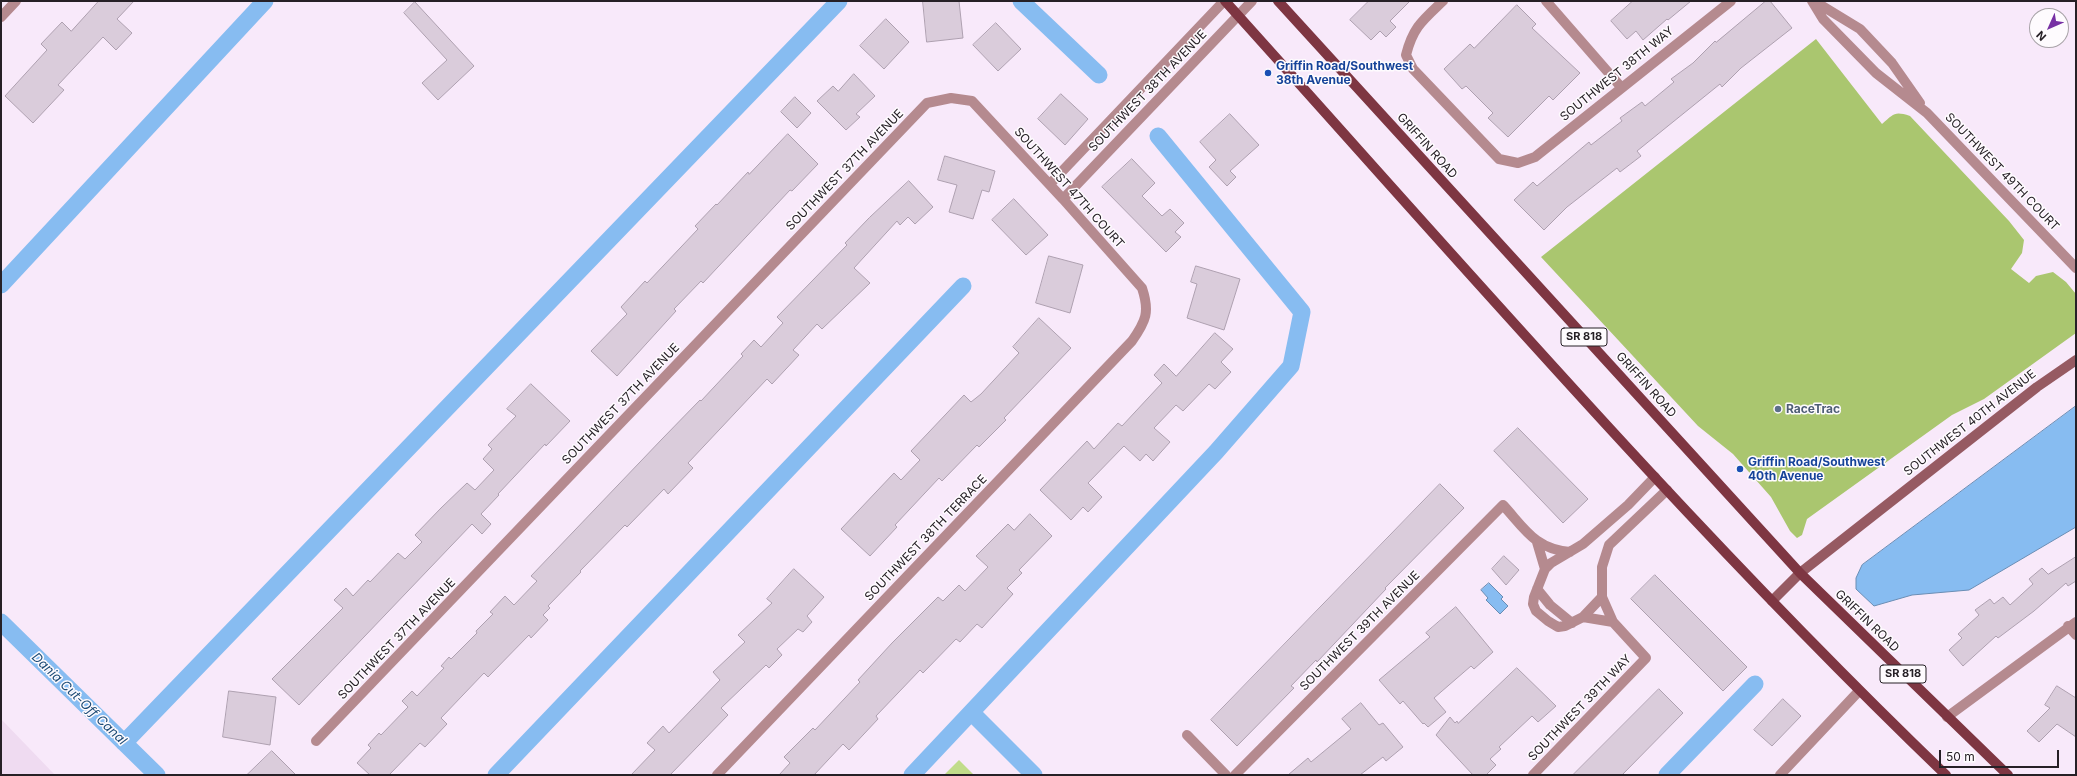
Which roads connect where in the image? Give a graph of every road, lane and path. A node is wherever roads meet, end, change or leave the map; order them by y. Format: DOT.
graph roads {
  1 [pos="16,1"];
  2 [pos="1224,1"];
  3 [pos="1252,1"];
  4 [pos="1278,1"];
  5 [pos="1443,1"];
  6 [pos="1546,1"];
  7 [pos="1731,1"];
  8 [pos="1813,1"];
  9 [pos="1238,15"];
  10 [pos="1,17"];
  11 [pos="1621,88"];
  12 [pos="950,98"];
  13 [pos="1927,113"];
  14 [pos="1050,184"];
  15 [pos="1063,199"];
  16 [pos="2076,268"];
  17 [pos="1147,314"];
  18 [pos="2076,360"];
  19 [pos="1655,477"];
  20 [pos="1667,490"];
  21 [pos="1537,542"];
  22 [pos="1570,552"];
  23 [pos="1545,569"];
  24 [pos="1800,573"];
  25 [pos="1537,589"];
  26 [pos="1602,597"];
  27 [pos="1772,601"];
  28 [pos="1583,617"];
  29 [pos="1613,622"];
  30 [pos="1572,623"];
  31 [pos="2072,624"];
  32 [pos="2076,634"];
  33 [pos="1859,691"];
  34 [pos="1947,717"];
  35 [pos="1187,735"];
  36 [pos="316,741"];
  37 [pos="717,775"];
  38 [pos="1226,775"];
  39 [pos="1235,775"];
  40 [pos="1533,775"];
  41 [pos="1780,775"];
  42 [pos="1946,775"];
  43 [pos="2008,775"];
  1 -- 10 [label="street"];
  2 -- 9 [label="main road"];
  2 -- 14 [label="street, SOUTHWEST 38TH AVENUE"];
  3 -- 9 [label="street, SOUTHWEST 38TH AVENUE"];
  4 -- 24 [label="main road, GRIFFIN ROAD / SR 818"];
  5 -- 11 [label="street, SOUTHWEST 38TH WAY"];
  6 -- 11 [label="street"];
  7 -- 11 [label="street, SOUTHWEST 38TH WAY"];
  8 -- 13 [label="street, SOUTHWEST 49TH COURT"];
  8 -- 13 [label="street, SOUTHWEST 49TH COURT"];
  9 -- 15 [label="street, SOUTHWEST 38TH AVENUE"];
  9 -- 19 [label="main road"];
  12 -- 14 [label="street, SOUTHWEST 47TH COURT"];
  12 -- 36 [label="street, SOUTHWEST 37TH AVENUE"];
  13 -- 16 [label="street, SOUTHWEST 49TH COURT"];
  14 -- 15 [label="street, SOUTHWEST 47TH COURT"];
  15 -- 17 [label="street, SOUTHWEST 47TH COURT"];
  17 -- 37 [label="street, SOUTHWEST 38TH TERRACE"];
  18 -- 24 [label="street, SOUTHWEST 40TH AVENUE"];
  19 -- 20 [label="main road"];
  19 -- 22 [label="street"];
  20 -- 26 [label="street"];
  20 -- 27 [label="main road"];
  21 -- 22 [label="street"];
  21 -- 23 [label="street"];
  21 -- 39 [label="street, SOUTHWEST 39TH AVENUE"];
  22 -- 23 [label="street"];
  23 -- 25 [label="street"];
  24 -- 27 [label="street, SOUTHWEST 40TH AVENUE"];
  24 -- 34 [label="main road, GRIFFIN ROAD / SR 818"];
  25 -- 30 [label="street"];
  25 -- 30 [label="street"];
  26 -- 28 [label="street"];
  26 -- 29 [label="street"];
  27 -- 33 [label="main road"];
  28 -- 29 [label="street"];
  28 -- 30 [label="street"];
  29 -- 40 [label="street, SOUTHWEST 39TH WAY"];
  31 -- 32 [label="street"];
  31 -- 34 [label="street"];
  33 -- 41 [label="street"];
  33 -- 42 [label="main road"];
  34 -- 43 [label="main road, GRIFFIN ROAD / SR 818"];
  35 -- 38 [label="street"];
}
